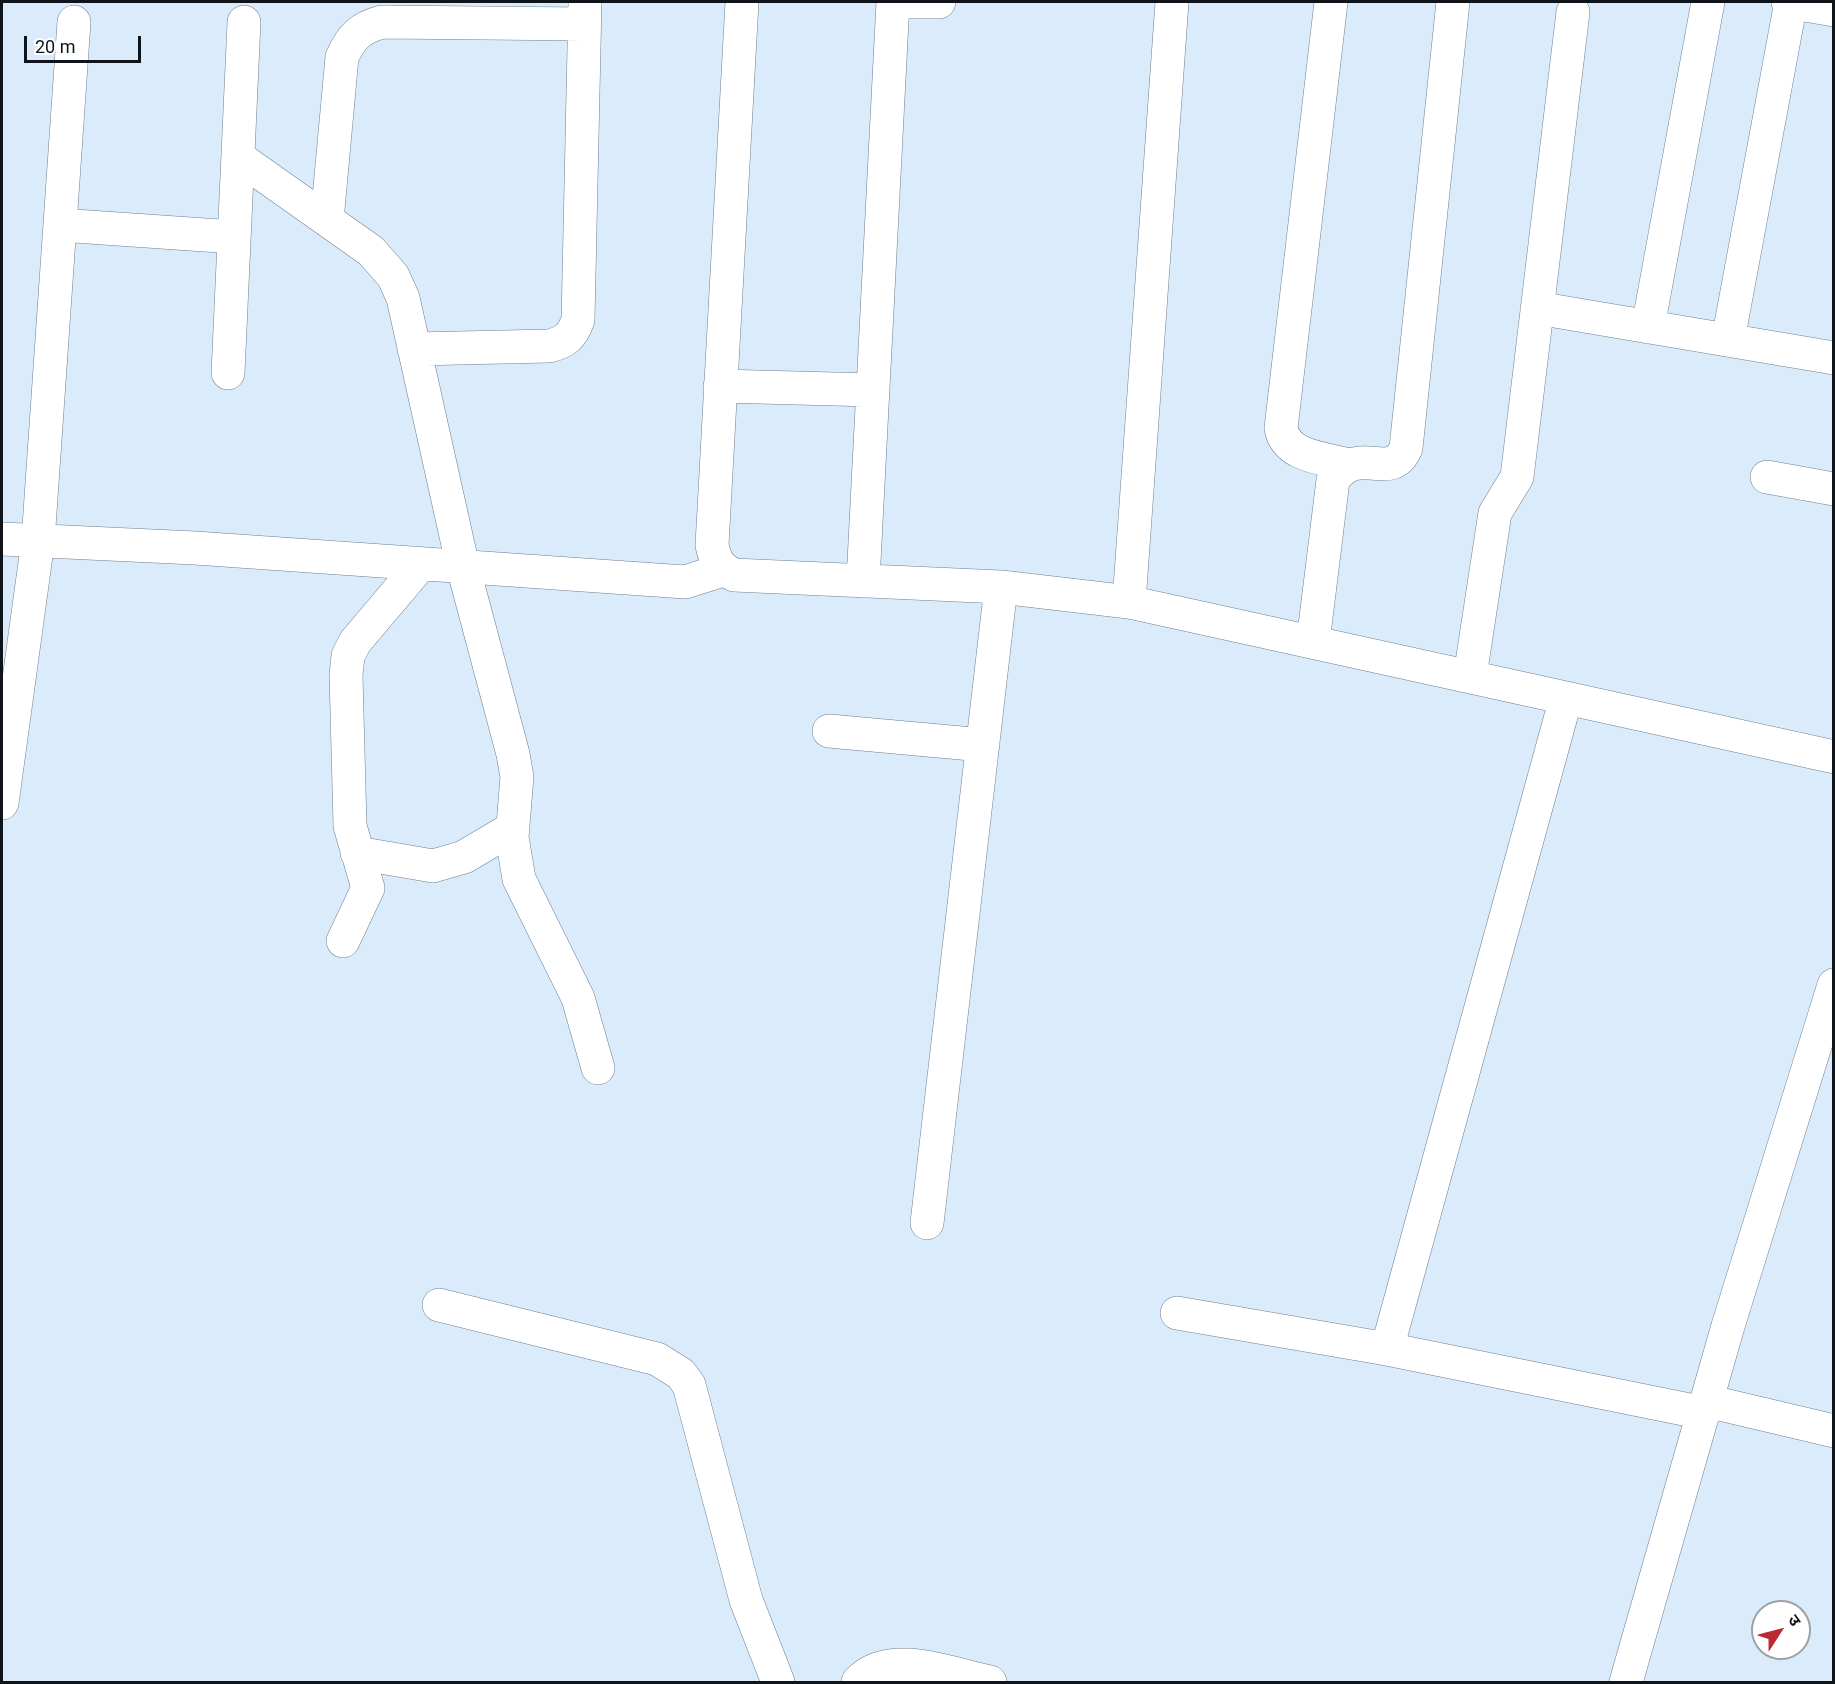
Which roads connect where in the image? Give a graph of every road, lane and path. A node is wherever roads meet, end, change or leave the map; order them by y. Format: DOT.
graph roads {
  1 [pos="742,2"];
  2 [pos="893,2"];
  3 [pos="939,2"];
  4 [pos="1172,2"];
  5 [pos="1331,2"];
  6 [pos="1453,2"];
  7 [pos="1708,2"];
  8 [pos="1789,2"];
  9 [pos="1833,10"];
  10 [pos="1573,12"];
  11 [pos="585,13"];
  12 [pos="74,22"];
  13 [pos="244,22"];
  14 [pos="238,157"];
  15 [pos="327,220"];
  16 [pos="60,225"];
  17 [pos="234,237"];
  18 [pos="1537,308"];
  19 [pos="1648,327"];
  20 [pos="1728,340"];
  21 [pos="414,349"];
  22 [pos="1833,358"];
  23 [pos="228,373"];
  24 [pos="720,386"];
  25 [pos="873,390"];
  26 [pos="1348,465"];
  27 [pos="1767,477"];
  28 [pos="1833,489"];
  29 [pos="2,539"];
  30 [pos="38,541"];
  31 [pos="421,564"];
  32 [pos="463,567"];
  33 [pos="723,570"];
  34 [pos="863,581"];
  35 [pos="1001,587"];
  36 [pos="1129,602"];
  37 [pos="1313,642"];
  38 [pos="1470,676"];
  39 [pos="1566,698"];
  40 [pos="829,731"];
  41 [pos="6,744"];
  42 [pos="983,745"];
  43 [pos="1833,757"];
  44 [pos="2,803"];
  45 [pos="513,828"];
  46 [pos="357,853"];
  47 [pos="343,941"];
  48 [pos="1833,985"];
  49 [pos="598,1068"];
  50 [pos="927,1222"];
  51 [pos="439,1305"];
  52 [pos="1177,1313"];
  53 [pos="1387,1349"];
  54 [pos="1705,1407"];
  55 [pos="1833,1431"];
  56 [pos="778,1683"];
  57 [pos="858,1683"];
  58 [pos="990,1683"];
  59 [pos="1626,1683"];
  1 -- 24 [label="street"];
  2 -- 3 [label="street"];
  2 -- 25 [label="street"];
  4 -- 36 [label="street"];
  5 -- 26 [label="street"];
  6 -- 26 [label="street"];
  7 -- 19 [label="street"];
  8 -- 9 [label="street"];
  8 -- 20 [label="street"];
  10 -- 18 [label="street"];
  11 -- 15 [label="street"];
  11 -- 21 [label="street"];
  12 -- 16 [label="street"];
  13 -- 14 [label="street"];
  14 -- 15 [label="street"];
  14 -- 17 [label="street"];
  15 -- 21 [label="street"];
  16 -- 17 [label="street"];
  16 -- 30 [label="street"];
  17 -- 23 [label="street"];
  18 -- 19 [label="street"];
  18 -- 38 [label="street"];
  19 -- 20 [label="street"];
  20 -- 22 [label="street"];
  21 -- 32 [label="street"];
  24 -- 25 [label="street"];
  24 -- 33 [label="street"];
  25 -- 34 [label="street"];
  26 -- 37 [label="street"];
  27 -- 28 [label="street"];
  29 -- 30 [label="street"];
  30 -- 31 [label="street"];
  30 -- 41 [label="street"];
  31 -- 32 [label="street"];
  31 -- 46 [label="street"];
  32 -- 33 [label="street"];
  32 -- 45 [label="street"];
  33 -- 34 [label="street"];
  34 -- 35 [label="street"];
  35 -- 36 [label="street"];
  35 -- 42 [label="street"];
  36 -- 37 [label="street"];
  37 -- 38 [label="street"];
  38 -- 39 [label="street"];
  39 -- 43 [label="street"];
  39 -- 53 [label="street"];
  40 -- 42 [label="street"];
  41 -- 44 [label="street"];
  42 -- 50 [label="street"];
  45 -- 46 [label="street"];
  45 -- 49 [label="street"];
  46 -- 47 [label="street"];
  48 -- 54 [label="street"];
  51 -- 56 [label="street"];
  52 -- 53 [label="street"];
  53 -- 54 [label="street"];
  54 -- 55 [label="street"];
  54 -- 59 [label="street"];
  57 -- 58 [label="street"];
}
